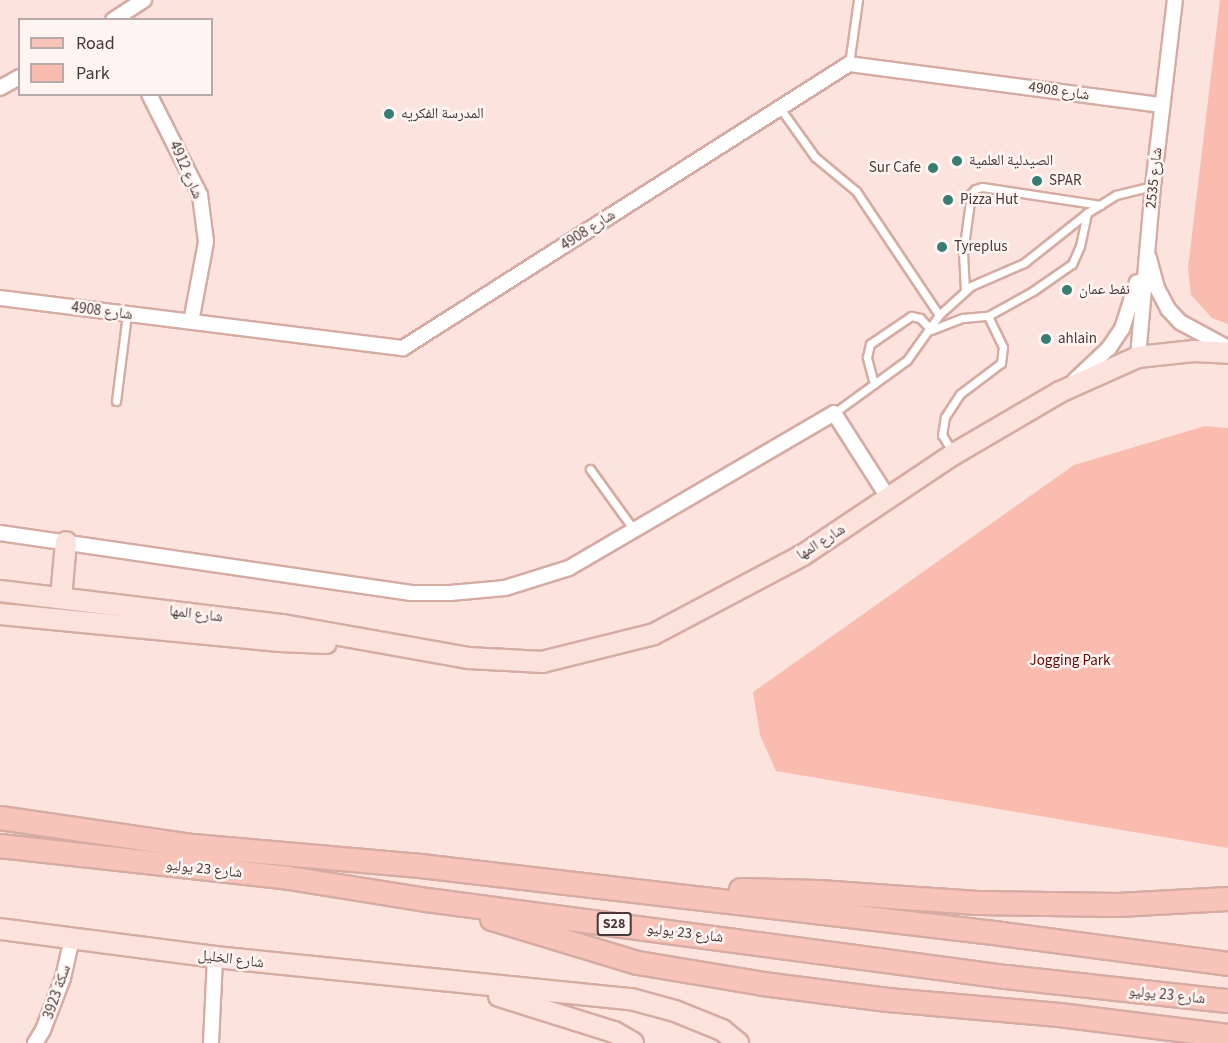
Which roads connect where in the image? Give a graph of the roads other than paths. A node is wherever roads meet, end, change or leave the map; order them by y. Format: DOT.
graph roads {
  1 [pos="144,0"];
  2 [pos="858,0"];
  3 [pos="1175,0"];
  4 [pos="116,18"];
  5 [pos="849,64"];
  6 [pos="18,77"];
  7 [pos="0,88"];
  8 [pos="150,96"];
  9 [pos="1161,105"];
  10 [pos="780,108"];
  11 [pos="1153,186"];
  12 [pos="1101,205"];
  13 [pos="1087,213"];
  14 [pos="1146,249"];
  15 [pos="965,291"];
  16 [pos="0,298"];
  17 [pos="127,314"];
  18 [pos="939,315"];
  19 [pos="988,316"];
  20 [pos="191,322"];
  21 [pos="931,330"];
  22 [pos="1228,348"];
  23 [pos="1228,353"];
  24 [pos="1138,357"];
  25 [pos="874,384"];
  26 [pos="1060,392"];
  27 [pos="116,401"];
  28 [pos="834,413"];
  29 [pos="954,454"];
  30 [pos="590,469"];
  31 [pos="889,499"];
  32 [pos="634,530"];
  33 [pos="0,533"];
  34 [pos="66,542"];
  35 [pos="0,591"];
  36 [pos="61,598"];
  37 [pos="0,614"];
  38 [pos="392,645"];
  39 [pos="0,818"];
  40 [pos="0,846"];
  41 [pos="586,886"];
  42 [pos="1228,899"];
  43 [pos="427,900"];
  44 [pos="0,929"];
  45 [pos="72,938"];
  46 [pos="215,957"];
  47 [pos="1228,964"];
  48 [pos="462,984"];
  49 [pos="1228,1001"];
  50 [pos="1228,1036"];
  51 [pos="35,1043"];
  52 [pos="212,1043"];
  53 [pos="633,1043"];
  54 [pos="738,1043"];
  1 -- 4 [label="street"];
  2 -- 5 [label="lane"];
  3 -- 9 [label="street, 2535 شارع"];
  5 -- 9 [label="street, 4908 شارع"];
  5 -- 10 [label="street, 4908 شارع"];
  6 -- 7 [label="street"];
  8 -- 20 [label="street, 4912 شارع"];
  9 -- 11 [label="street, 2535 شارع"];
  10 -- 18 [label="lane"];
  10 -- 20 [label="street, 4908 شارع"];
  11 -- 12 [label="lane"];
  11 -- 14 [label="street, 2535 شارع"];
  12 -- 13 [label="lane"];
  12 -- 15 [label="lane"];
  13 -- 15 [label="lane"];
  13 -- 19 [label="lane"];
  14 -- 22 [label="street"];
  14 -- 24 [label="street, 2535 شارع"];
  14 -- 26 [label="street"];
  15 -- 18 [label="lane"];
  16 -- 17 [label="street, 4908 شارع"];
  17 -- 20 [label="street, 4908 شارع"];
  17 -- 27 [label="lane"];
  18 -- 21 [label="lane"];
  19 -- 21 [label="lane"];
  19 -- 29 [label="lane"];
  21 -- 25 [label="lane"];
  21 -- 25 [label="lane"];
  23 -- 24 [label="street, شارع المها"];
  24 -- 26 [label="street, شارع المها"];
  25 -- 28 [label="lane"];
  26 -- 29 [label="street, شارع المها"];
  28 -- 31 [label="street"];
  28 -- 32 [label="street"];
  29 -- 31 [label="street, شارع المها"];
  30 -- 32 [label="lane"];
  31 -- 38 [label="street, شارع المها"];
  32 -- 34 [label="street"];
  33 -- 34 [label="street"];
  34 -- 36 [label="street"];
  35 -- 36 [label="street, شارع المها"];
  36 -- 38 [label="street, شارع المها"];
  37 -- 38 [label="street, شارع المها"];
  39 -- 41 [label="main road, شارع 23 يوليو / S28"];
  40 -- 43 [label="main road, شارع 23 يوليو / S28"];
  41 -- 42 [label="main road"];
  41 -- 47 [label="main road, شارع 23 يوليو / S28"];
  43 -- 49 [label="main road, شارع 23 يوليو / S28"];
  43 -- 50 [label="main road"];
  44 -- 45 [label="street, شارع الخليل"];
  45 -- 46 [label="street, شارع الخليل"];
  45 -- 51 [label="street, سكة 3923"];
  46 -- 48 [label="street, شارع الخليل"];
  46 -- 52 [label="street"];
  48 -- 53 [label="street, شارع الخليل"];
  48 -- 54 [label="street, شارع الخليل"];
}
